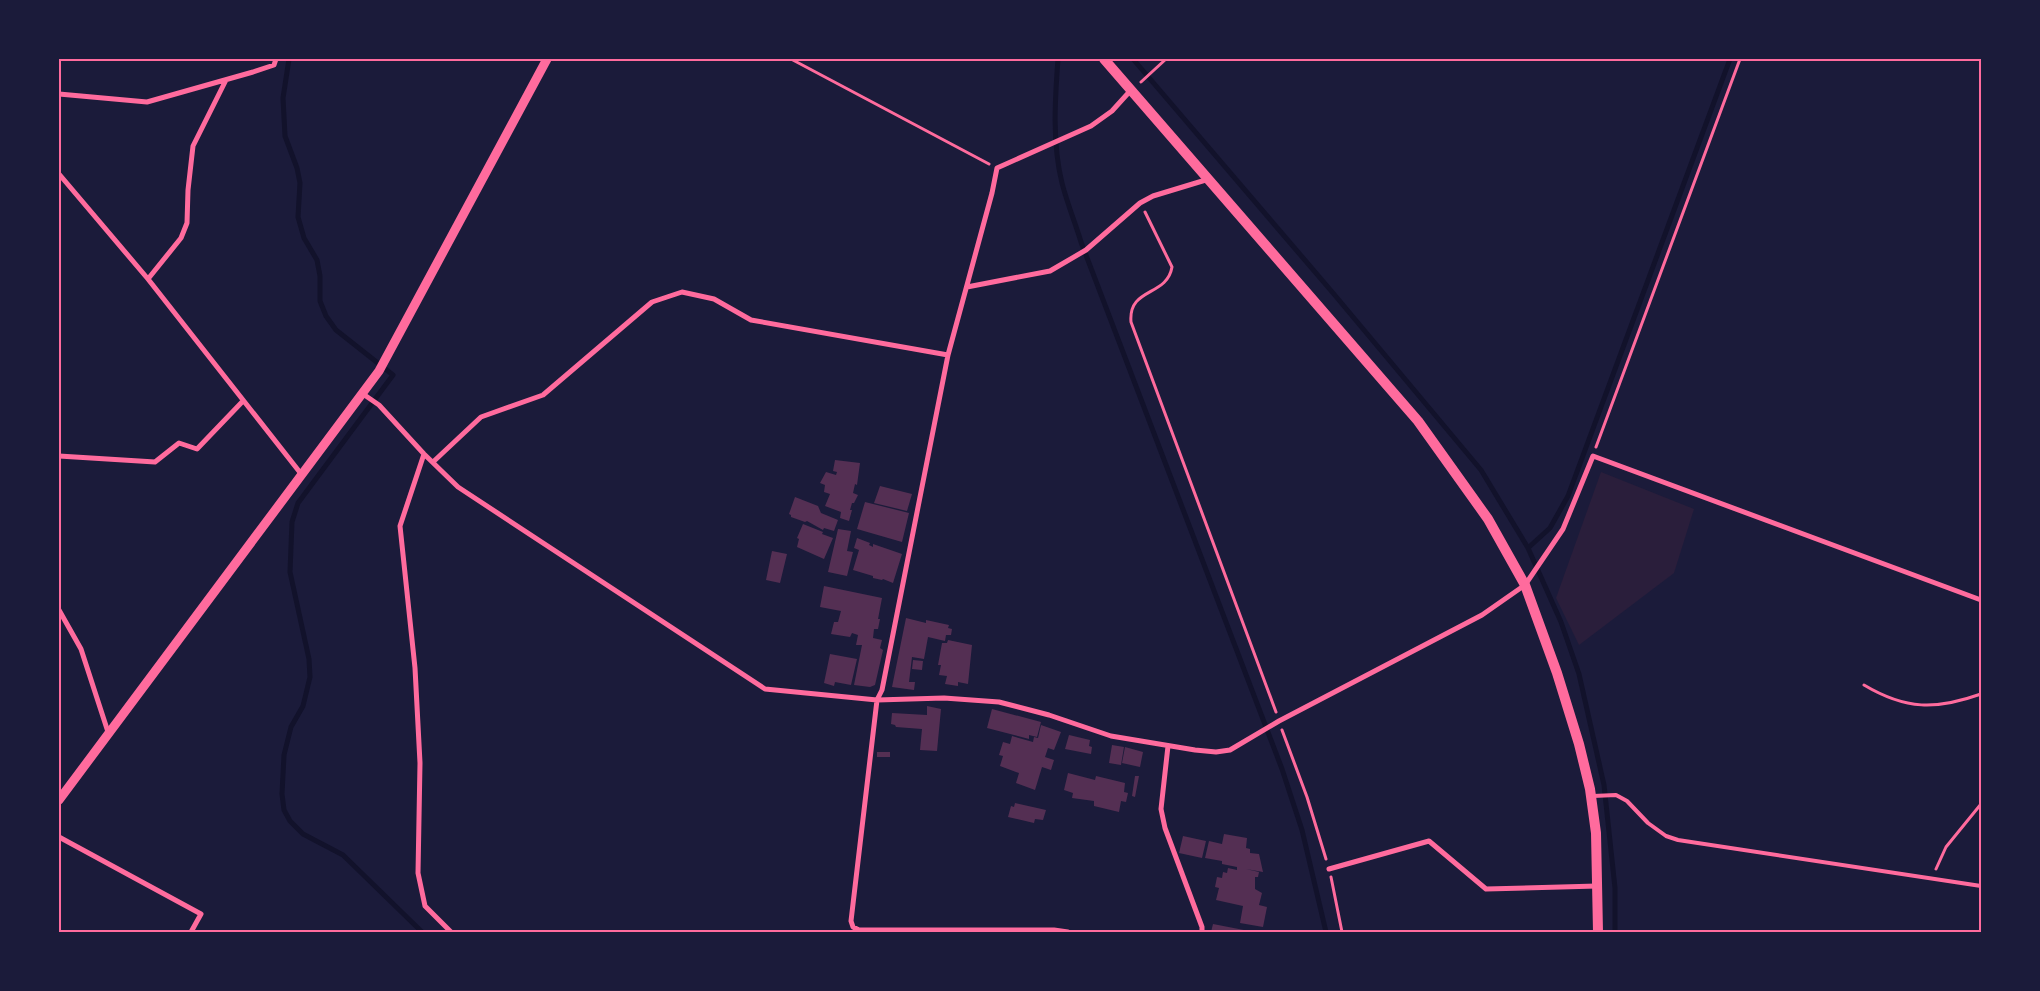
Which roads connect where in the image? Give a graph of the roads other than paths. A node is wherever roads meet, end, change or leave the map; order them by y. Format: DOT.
graph roads {
  1 [pos="276,59"];
  2 [pos="547,59"];
  3 [pos="1104,59"];
  4 [pos="226,80"];
  5 [pos="1131,90"];
  6 [pos="59,94"];
  7 [pos="59,174"];
  8 [pos="1209,179"];
  9 [pos="148,279"];
  10 [pos="966,286"];
  11 [pos="948,355"];
  12 [pos="366,396"];
  13 [pos="244,401"];
  14 [pos="424,454"];
  15 [pos="59,456"];
  16 [pos="432,462"];
  17 [pos="302,476"];
  18 [pos="1525,585"];
  19 [pos="1981,600"];
  20 [pos="59,610"];
  21 [pos="876,700"];
  22 [pos="108,732"];
  23 [pos="1168,746"];
  24 [pos="1590,796"];
  25 [pos="59,800"];
  26 [pos="59,837"];
  27 [pos="1329,869"];
  28 [pos="1597,886"];
  29 [pos="1981,886"];
  30 [pos="192,932"];
  31 [pos="450,932"];
  32 [pos="1068,932"];
  33 [pos="1202,932"];
  34 [pos="1598,932"];
  1 -- 4 [label="street"];
  2 -- 12 [label="street"];
  3 -- 5 [label="main road"];
  4 -- 6 [label="street"];
  4 -- 9 [label="street"];
  5 -- 8 [label="main road"];
  5 -- 10 [label="street"];
  7 -- 9 [label="street"];
  8 -- 10 [label="street"];
  8 -- 18 [label="main road"];
  9 -- 13 [label="street"];
  10 -- 11 [label="street"];
  11 -- 16 [label="street"];
  11 -- 21 [label="street"];
  12 -- 14 [label="street"];
  12 -- 17 [label="street"];
  13 -- 15 [label="street"];
  13 -- 17 [label="street"];
  14 -- 16 [label="street"];
  14 -- 31 [label="street"];
  16 -- 21 [label="street"];
  17 -- 22 [label="street"];
  18 -- 19 [label="street"];
  18 -- 23 [label="street"];
  18 -- 24 [label="main road"];
  20 -- 22 [label="street"];
  21 -- 23 [label="street"];
  21 -- 32 [label="street"];
  22 -- 25 [label="street"];
  23 -- 33 [label="street"];
  24 -- 28 [label="main road"];
  24 -- 29 [label="lane"];
  26 -- 30 [label="street"];
  27 -- 28 [label="street"];
  28 -- 34 [label="main road"];
}
